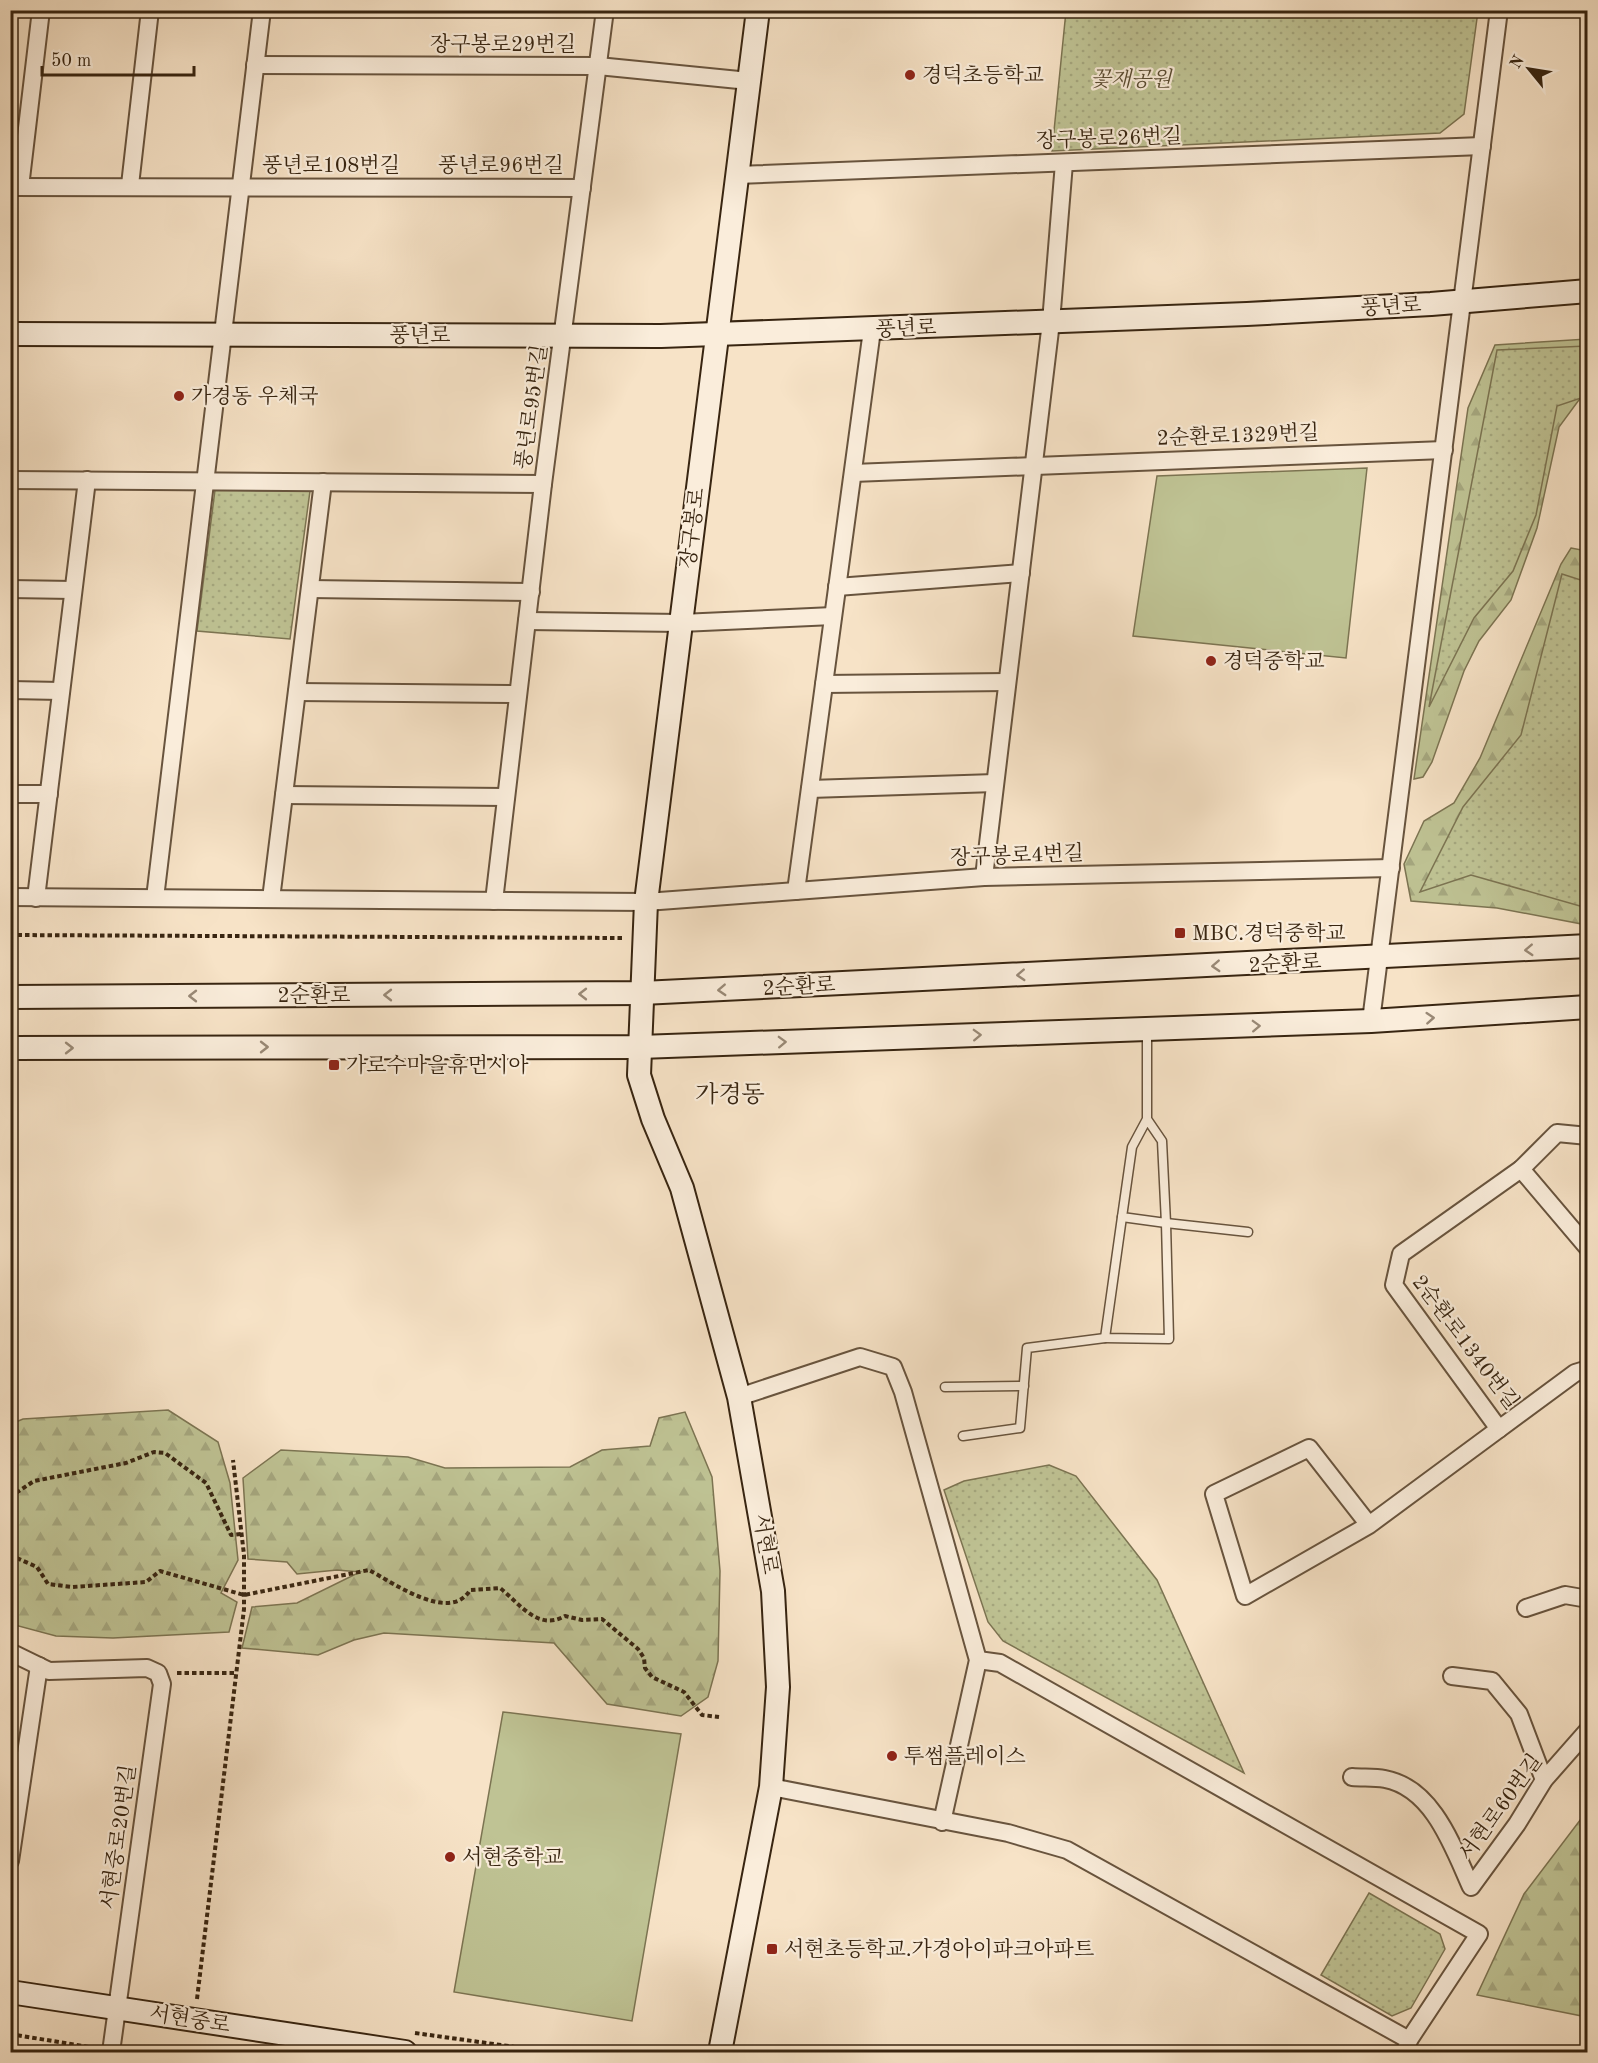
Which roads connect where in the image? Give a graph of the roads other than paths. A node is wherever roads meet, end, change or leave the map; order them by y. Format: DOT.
graph roads {
  1 [pos="41,10"];
  2 [pos="150,10"];
  3 [pos="262,10"];
  4 [pos="605,10"];
  5 [pos="758,10"];
  6 [pos="1499,10"];
  7 [pos="255,65"];
  8 [pos="598,66"];
  9 [pos="749,81"];
  10 [pos="1482,146"];
  11 [pos="1064,163"];
  12 [pos="737,175"];
  13 [pos="130,186"];
  14 [pos="15,187"];
  15 [pos="241,187"];
  16 [pos="421,188"];
  17 [pos="582,188"];
  18 [pos="1587,291"];
  19 [pos="1463,301"];
  20 [pos="1051,322"];
  21 [pos="872,330"];
  22 [pos="10,334"];
  23 [pos="717,334"];
  24 [pos="223,335"];
  25 [pos="563,336"];
  26 [pos="1444,450"];
  27 [pos="1034,465"];
  28 [pos="853,473"];
  29 [pos="10,480"];
  30 [pos="87,480"];
  31 [pos="205,481"];
  32 [pos="323,482"];
  33 [pos="543,484"];
  34 [pos="1021,573"];
  35 [pos="837,587"];
  36 [pos="10,589"];
  37 [pos="310,589"];
  38 [pos="73,590"];
  39 [pos="531,591"];
  40 [pos="833,616"];
  41 [pos="527,621"];
  42 [pos="681,623"];
  43 [pos="1007,682"];
  44 [pos="824,684"];
  45 [pos="10,690"];
  46 [pos="61,691"];
  47 [pos="297,692"];
  48 [pos="518,694"];
  49 [pos="995,783"];
  50 [pos="810,789"];
  51 [pos="10,794"];
  52 [pos="49,794"];
  53 [pos="284,795"];
  54 [pos="506,797"];
  55 [pos="1391,868"];
  56 [pos="984,877"];
  57 [pos="796,891"];
  58 [pos="10,897"];
  59 [pos="36,898"];
  60 [pos="155,898"];
  61 [pos="271,899"];
  62 [pos="494,901"];
  63 [pos="646,902"];
  64 [pos="1587,946"];
  65 [pos="1379,958"];
  66 [pos="642,993"];
  67 [pos="10,997"];
  68 [pos="1587,1007"];
  69 [pos="1371,1022"];
  70 [pos="1148,1029"];
  71 [pos="640,1047"];
  72 [pos="10,1048"];
  73 [pos="1147,1119"];
  74 [pos="1587,1136"];
  75 [pos="1521,1169"];
  76 [pos="1122,1217"];
  77 [pos="1166,1222"];
  78 [pos="1248,1232"];
  79 [pos="1587,1248"];
  80 [pos="1105,1338"];
  81 [pos="1587,1369"];
  82 [pos="1024,1386"];
  83 [pos="945,1387"];
  84 [pos="739,1397"];
  85 [pos="1499,1429"];
  86 [pos="963,1436"];
  87 [pos="1369,1524"];
  88 [pos="1587,1599"];
  89 [pos="1526,1608"];
  90 [pos="10,1652"];
  91 [pos="978,1660"];
  92 [pos="39,1666"];
  93 [pos="1452,1676"];
  94 [pos="1587,1730"];
  95 [pos="1353,1777"];
  96 [pos="1544,1780"];
  97 [pos="771,1786"];
  98 [pos="942,1822"];
  99 [pos="10,1861"];
  100 [pos="10,1992"];
  101 [pos="116,2008"];
  102 [pos="1407,2046"];
  103 [pos="103,2050"];
  104 [pos="405,2052"];
  105 [pos="720,2052"];
  1 -- 14 [label="street"];
  2 -- 13 [label="street"];
  3 -- 7 [label="street, 풍년로108번길"];
  4 -- 8 [label="street, 풍년로96번길"];
  5 -- 9 [label="street, 장구봉로"];
  6 -- 10 [label="street"];
  7 -- 8 [label="street, 장구봉로29번길"];
  7 -- 15 [label="street, 풍년로108번길"];
  8 -- 9 [label="street, 장구봉로29번길"];
  8 -- 17 [label="street, 풍년로96번길"];
  9 -- 12 [label="street, 장구봉로"];
  10 -- 11 [label="street, 장구봉로26번길"];
  10 -- 19 [label="street"];
  11 -- 12 [label="street, 장구봉로26번길"];
  11 -- 20 [label="street"];
  12 -- 23 [label="street, 장구봉로"];
  13 -- 14 [label="street, 풍년로108번길"];
  13 -- 15 [label="street, 풍년로108번길"];
  15 -- 16 [label="street, 풍년로108번길"];
  15 -- 24 [label="street, 풍년로108번길"];
  16 -- 17 [label="street, 풍년로96번길"];
  17 -- 25 [label="street, 풍년로96번길"];
  18 -- 19 [label="street, 풍년로"];
  19 -- 20 [label="street, 풍년로"];
  19 -- 26 [label="street"];
  20 -- 21 [label="street, 풍년로"];
  20 -- 27 [label="street"];
  21 -- 23 [label="street, 풍년로"];
  21 -- 28 [label="street"];
  22 -- 24 [label="street, 풍년로"];
  23 -- 25 [label="street, 풍년로"];
  23 -- 42 [label="street, 장구봉로"];
  24 -- 25 [label="street, 풍년로"];
  24 -- 31 [label="street"];
  25 -- 33 [label="street, 풍년로95번길"];
  26 -- 27 [label="street, 2순환로1329번길"];
  26 -- 55 [label="street"];
  27 -- 28 [label="street, 2순환로1329번길"];
  27 -- 34 [label="street"];
  28 -- 35 [label="street"];
  29 -- 30 [label="street, 풍년로95번길"];
  30 -- 31 [label="street, 풍년로95번길"];
  30 -- 38 [label="street"];
  31 -- 32 [label="street, 풍년로95번길"];
  31 -- 60 [label="street"];
  32 -- 33 [label="street, 풍년로95번길"];
  32 -- 37 [label="street"];
  33 -- 39 [label="street, 풍년로95번길"];
  34 -- 35 [label="street"];
  34 -- 43 [label="street"];
  35 -- 40 [label="street"];
  36 -- 38 [label="street"];
  37 -- 39 [label="street"];
  37 -- 47 [label="street"];
  38 -- 46 [label="street"];
  39 -- 41 [label="street, 풍년로95번길"];
  40 -- 42 [label="street"];
  40 -- 44 [label="street"];
  41 -- 42 [label="street"];
  41 -- 48 [label="street, 풍년로95번길"];
  42 -- 63 [label="street, 장구봉로"];
  43 -- 44 [label="street"];
  43 -- 49 [label="street"];
  44 -- 50 [label="street"];
  45 -- 46 [label="street"];
  46 -- 52 [label="street"];
  47 -- 48 [label="street"];
  47 -- 53 [label="street"];
  48 -- 54 [label="street, 풍년로95번길"];
  49 -- 50 [label="street"];
  49 -- 56 [label="street"];
  50 -- 57 [label="street"];
  51 -- 52 [label="street"];
  52 -- 59 [label="street"];
  53 -- 54 [label="street"];
  53 -- 61 [label="street"];
  54 -- 62 [label="street, 풍년로95번길"];
  55 -- 56 [label="street, 장구봉로4번길"];
  55 -- 65 [label="street"];
  56 -- 57 [label="street, 장구봉로4번길"];
  57 -- 63 [label="street, 장구봉로4번길"];
  58 -- 59 [label="street"];
  59 -- 60 [label="street"];
  60 -- 61 [label="street"];
  61 -- 62 [label="street"];
  62 -- 63 [label="street, 장구봉로4번길"];
  63 -- 66 [label="street, 장구봉로"];
  64 -- 65 [label="street, 2순환로, one-way"];
  65 -- 66 [label="street, 2순환로, one-way"];
  65 -- 69 [label="street"];
  66 -- 67 [label="street, 2순환로, one-way"];
  66 -- 71 [label="street, 장구봉로"];
  69 -- 68 [label="street, one-way"];
  70 -- 69 [label="street, one-way"];
  71 -- 70 [label="street, one-way"];
  70 -- 73 [label="lane"];
  72 -- 71 [label="street, one-way"];
  71 -- 84 [label="street, 서현로"];
  73 -- 76 [label="lane"];
  73 -- 77 [label="lane"];
  74 -- 75 [label="street, 2순환로1340번길"];
  75 -- 79 [label="street"];
  75 -- 85 [label="street, 2순환로1340번길"];
  76 -- 77 [label="lane"];
  76 -- 80 [label="lane"];
  77 -- 78 [label="lane"];
  77 -- 80 [label="lane"];
  80 -- 82 [label="lane"];
  81 -- 85 [label="street, 2순환로1340번길"];
  82 -- 83 [label="lane"];
  82 -- 86 [label="lane"];
  84 -- 91 [label="street"];
  84 -- 97 [label="street, 서현로"];
  85 -- 87 [label="street"];
  87 -- 87 [label="street"];
  88 -- 89 [label="street"];
  90 -- 92 [label="street"];
  91 -- 98 [label="street"];
  91 -- 102 [label="street"];
  92 -- 99 [label="street"];
  92 -- 101 [label="street, 서현중로20번길"];
  93 -- 96 [label="street"];
  94 -- 96 [label="street, 서현로60번길"];
  95 -- 96 [label="street, 서현로60번길"];
  97 -- 98 [label="street"];
  97 -- 105 [label="street, 서현로"];
  98 -- 102 [label="street"];
  100 -- 101 [label="street, 서현중로"];
  101 -- 103 [label="street, 서현중로20번길"];
  101 -- 104 [label="street, 서현중로"];
}
